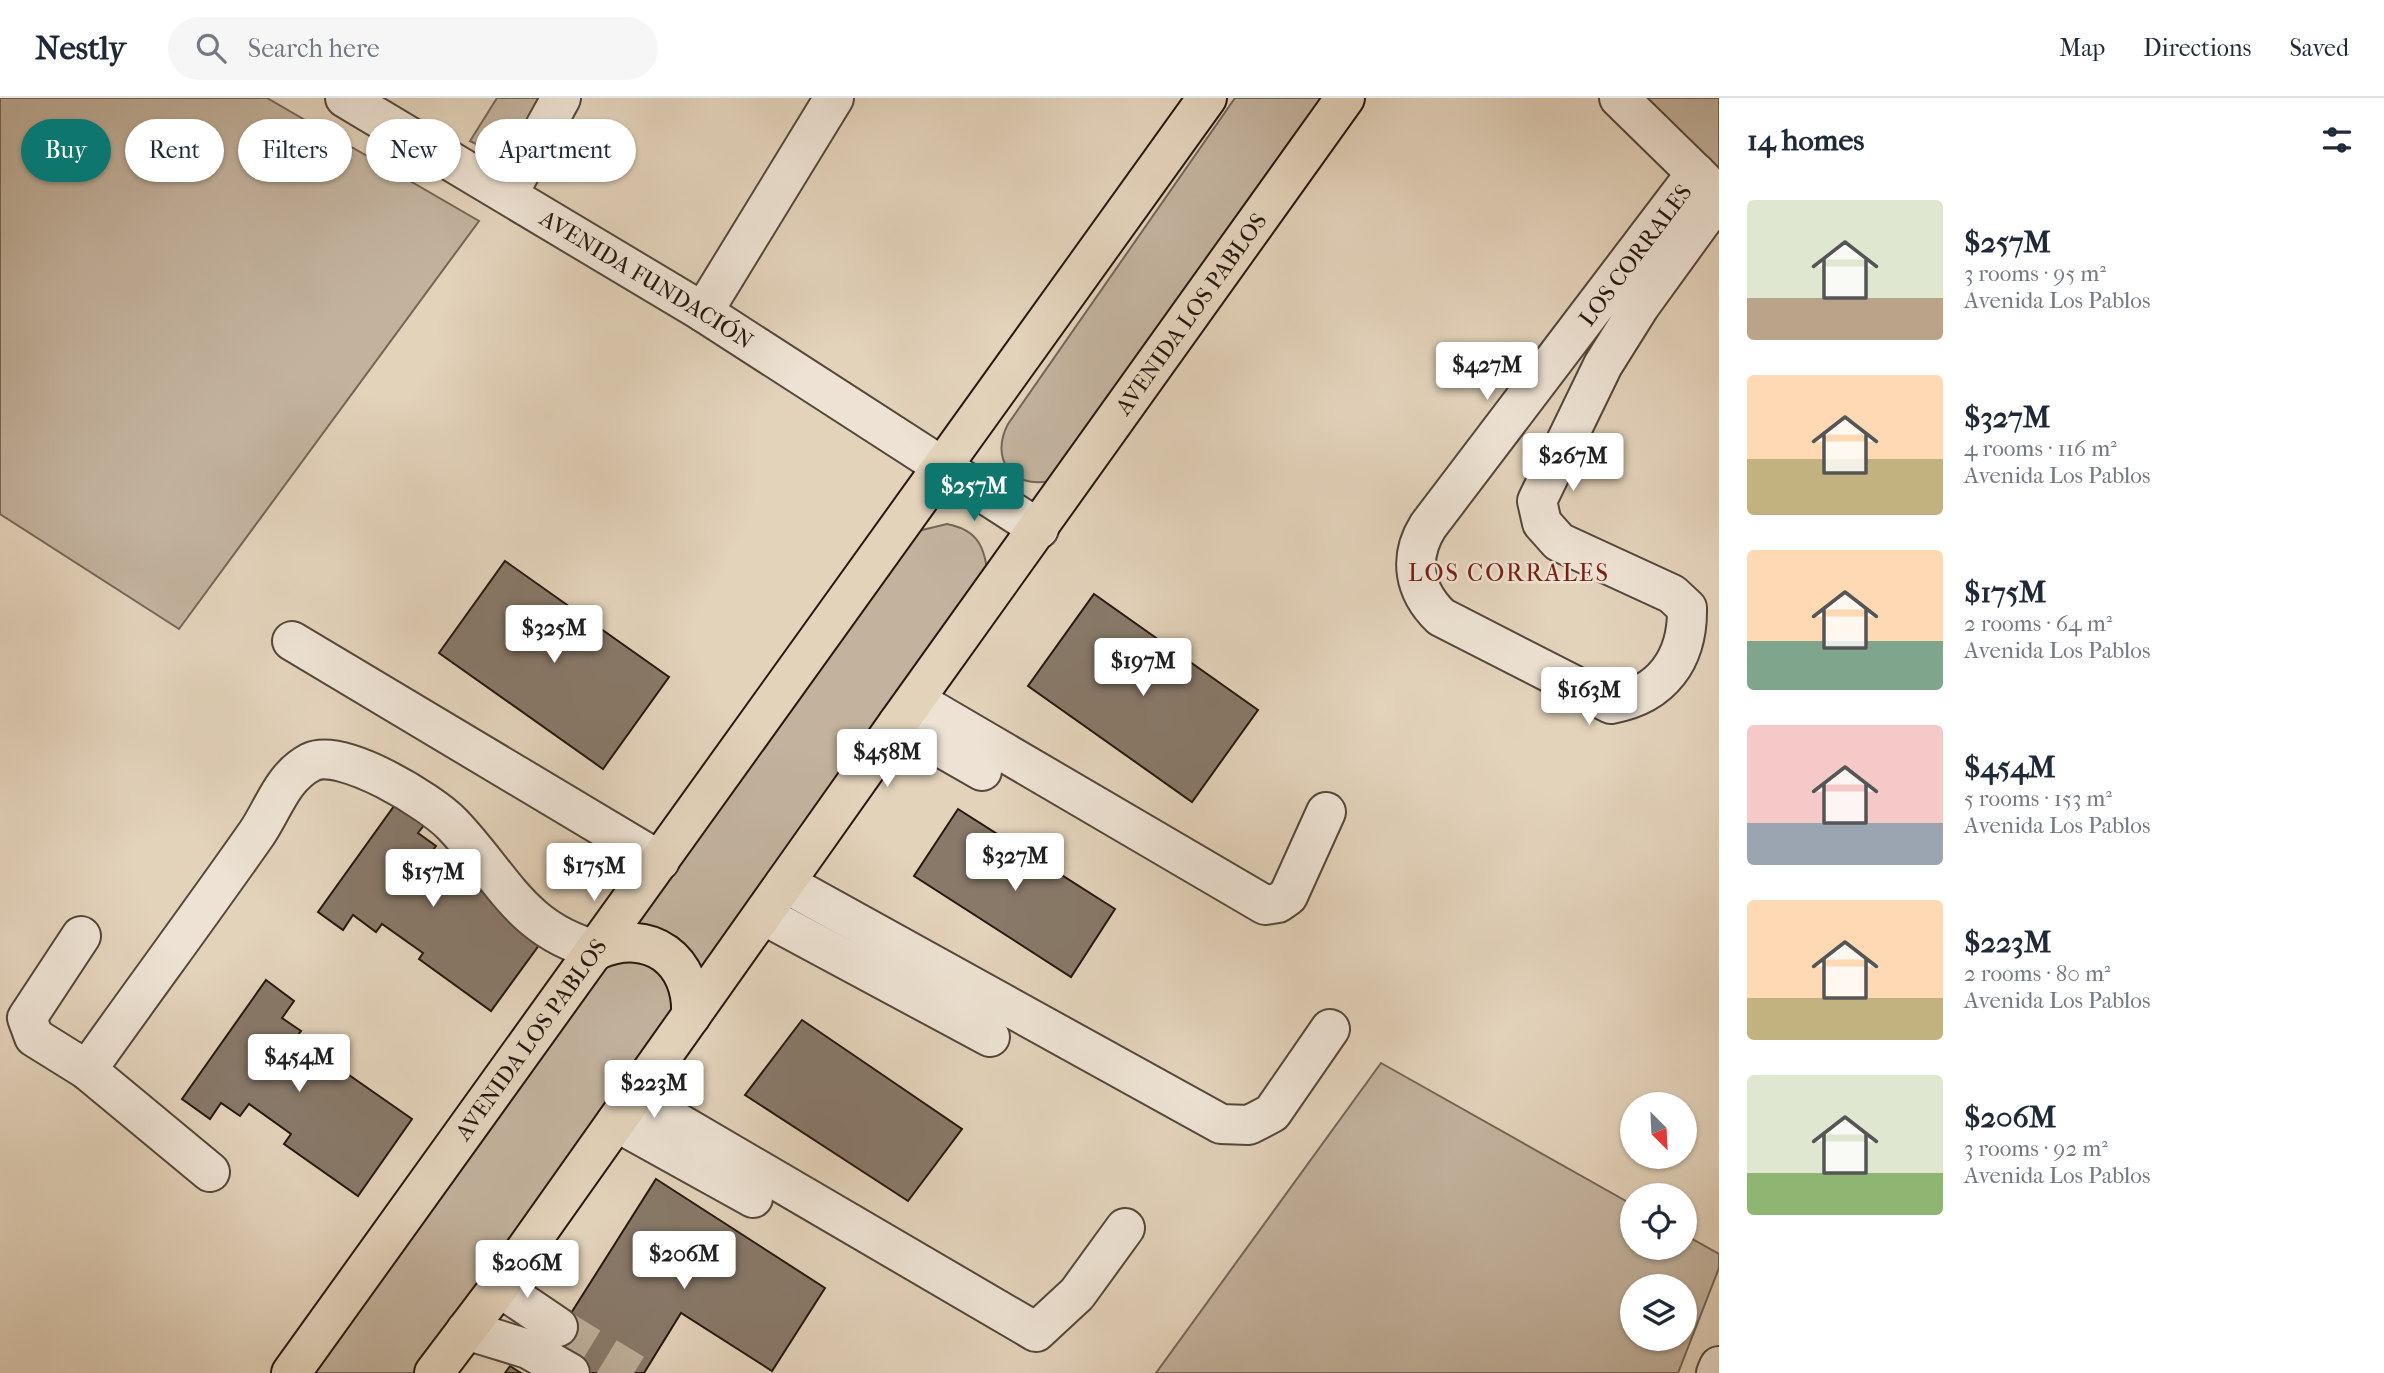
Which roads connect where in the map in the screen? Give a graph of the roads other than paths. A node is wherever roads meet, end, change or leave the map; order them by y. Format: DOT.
graph roads {
  1 [pos="345,98"];
  2 [pos="561,98"];
  3 [pos="834,98"];
  4 [pos="1207,98"];
  5 [pos="1345,98"];
  6 [pos="1619,98"];
  7 [pos="1712,189"];
  8 [pos="508,194"];
  9 [pos="703,312"];
  10 [pos="1524,404"];
  11 [pos="1571,426"];
  12 [pos="944,466"];
  13 [pos="1039,529"];
  14 [pos="292,641"];
  15 [pos="906,711"];
  16 [pos="982,771"];
  17 [pos="1326,812"];
  18 [pos="544,821"];
  19 [pos="653,872"];
  20 [pos="785,883"];
  21 [pos="762,915"];
  22 [pos="80,936"];
  23 [pos="597,950"];
  24 [pos="691,1016"];
  25 [pos="1330,1029"];
  26 [pos="990,1037"];
  27 [pos="86,1070"];
  28 [pos="625,1110"];
  29 [pos="211,1172"];
  30 [pos="753,1198"];
  31 [pos="1125,1228"];
  32 [pos="499,1287"];
  33 [pos="558,1327"];
  34 [pos="466,1330"];
  35 [pos="1719,1366"];
  36 [pos="291,1373"];
  37 [pos="434,1373"];
  38 [pos="569,1373"];
  39 [pos="1716,1373"];
  1 -- 8 [label="street, AVENIDA FUNDACIÓN"];
  2 -- 8 [label="street"];
  3 -- 9 [label="street"];
  4 -- 12 [label="main road, AVENIDA LOS PABLOS"];
  5 -- 13 [label="main road, AVENIDA LOS PABLOS"];
  6 -- 7 [label="street"];
  7 -- 10 [label="street, LOS CORRALES"];
  7 -- 11 [label="street, LOS CORRALES"];
  8 -- 9 [label="street, AVENIDA FUNDACIÓN"];
  9 -- 12 [label="street, AVENIDA FUNDACIÓN"];
  10 -- 11 [label="street"];
  10 -- 11 [label="street, LOS CORRALES"];
  12 -- 13 [label="street"];
  12 -- 19 [label="main road, AVENIDA LOS PABLOS"];
  13 -- 15 [label="main road, AVENIDA LOS PABLOS"];
  14 -- 19 [label="street"];
  15 -- 16 [label="street"];
  15 -- 17 [label="street"];
  15 -- 20 [label="main road, AVENIDA LOS PABLOS"];
  18 -- 19 [label="street"];
  19 -- 23 [label="main road, AVENIDA LOS PABLOS"];
  20 -- 21 [label="main road, AVENIDA LOS PABLOS"];
  20 -- 25 [label="street"];
  21 -- 24 [label="main road, AVENIDA LOS PABLOS"];
  21 -- 26 [label="street"];
  22 -- 27 [label="street"];
  23 -- 24 [label="main road"];
  23 -- 27 [label="street"];
  23 -- 36 [label="main road, AVENIDA LOS PABLOS"];
  24 -- 28 [label="main road, AVENIDA LOS PABLOS"];
  27 -- 29 [label="street"];
  28 -- 30 [label="street"];
  28 -- 31 [label="street"];
  28 -- 32 [label="main road, AVENIDA LOS PABLOS"];
  32 -- 33 [label="street"];
  32 -- 34 [label="main road, AVENIDA LOS PABLOS"];
  34 -- 37 [label="main road, AVENIDA LOS PABLOS"];
  34 -- 38 [label="street"];
  35 -- 39 [label="street"];
}
